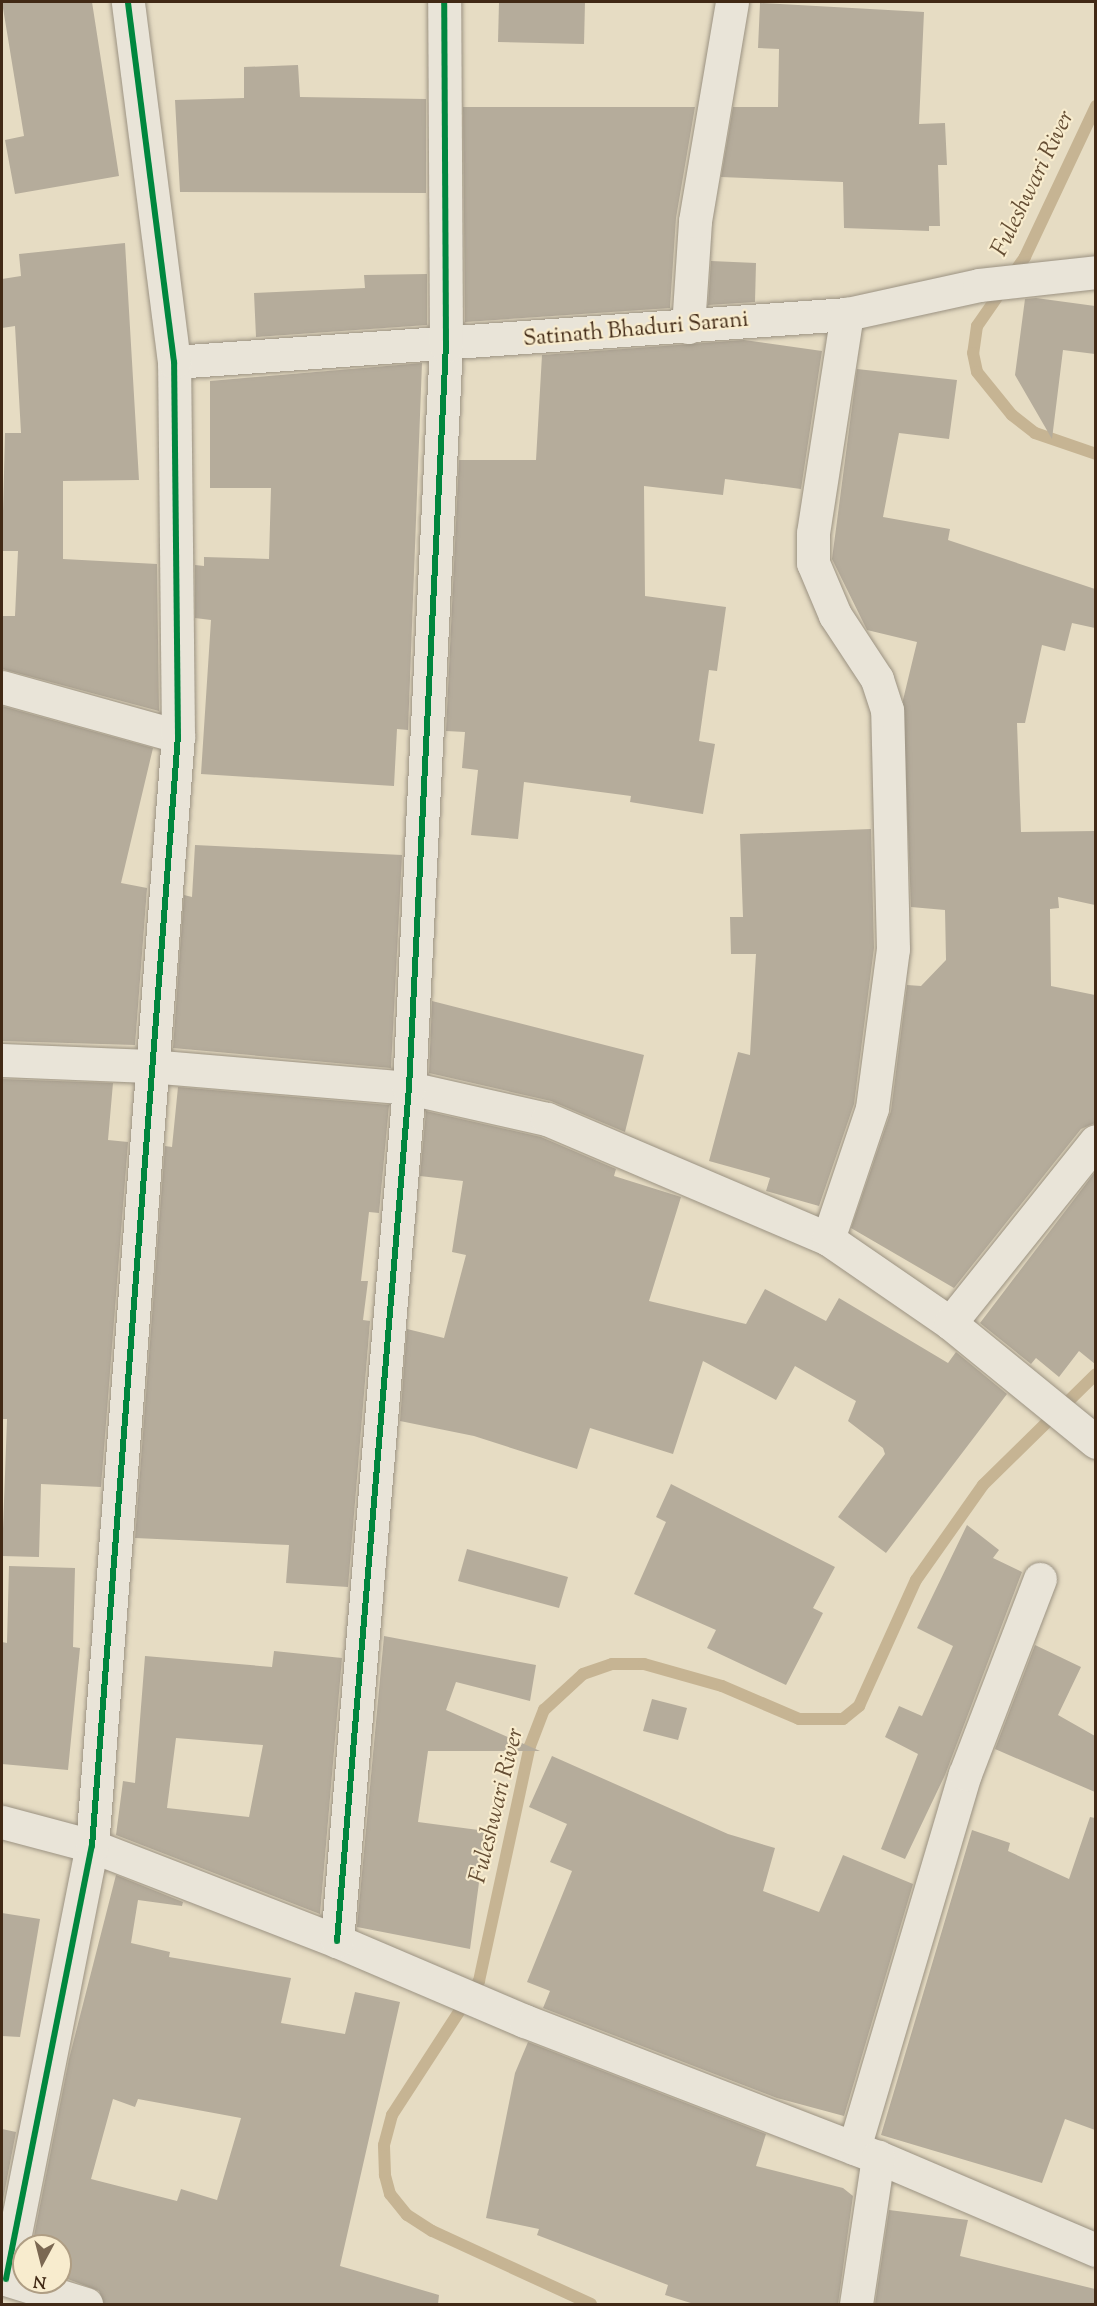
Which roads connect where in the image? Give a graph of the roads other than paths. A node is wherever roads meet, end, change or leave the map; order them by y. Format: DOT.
graph roads {
  1 [pos="128,2"];
  2 [pos="444,2"];
  3 [pos="732,2"];
  4 [pos="1095,272"];
  5 [pos="847,314"];
  6 [pos="688,327"];
  7 [pos="446,346"];
  8 [pos="174,362"];
  9 [pos="2,687"];
  10 [pos="178,736"];
  11 [pos="2,1060"];
  12 [pos="149,1066"];
  13 [pos="408,1088"];
  14 [pos="1095,1141"];
  15 [pos="828,1239"];
  16 [pos="950,1323"];
  17 [pos="1095,1442"];
  18 [pos="1040,1579"];
  19 [pos="2,1822"];
  20 [pos="92,1846"];
  21 [pos="337,1941"];
  22 [pos="866,2153"];
  23 [pos="1095,2250"];
  24 [pos="4,2278"];
  25 [pos="86,2304"];
  26 [pos="856,2304"];
  1 -- 8 [label="street"];
  2 -- 7 [label="street"];
  3 -- 6 [label="street"];
  4 -- 5 [label="street, Satinath Bhaduri Sarani"];
  5 -- 6 [label="street, Satinath Bhaduri Sarani"];
  5 -- 15 [label="street"];
  6 -- 7 [label="street, Satinath Bhaduri Sarani"];
  7 -- 8 [label="street, Satinath Bhaduri Sarani"];
  7 -- 13 [label="street"];
  8 -- 10 [label="street"];
  9 -- 10 [label="street"];
  10 -- 12 [label="street"];
  11 -- 12 [label="street"];
  12 -- 13 [label="street"];
  12 -- 20 [label="street"];
  13 -- 15 [label="street"];
  13 -- 21 [label="street"];
  14 -- 16 [label="street"];
  15 -- 16 [label="street"];
  16 -- 17 [label="street"];
  18 -- 22 [label="street"];
  19 -- 20 [label="street"];
  20 -- 21 [label="street"];
  20 -- 24 [label="street"];
  21 -- 22 [label="street"];
  22 -- 23 [label="street"];
  22 -- 26 [label="street"];
  24 -- 25 [label="street"];
}
